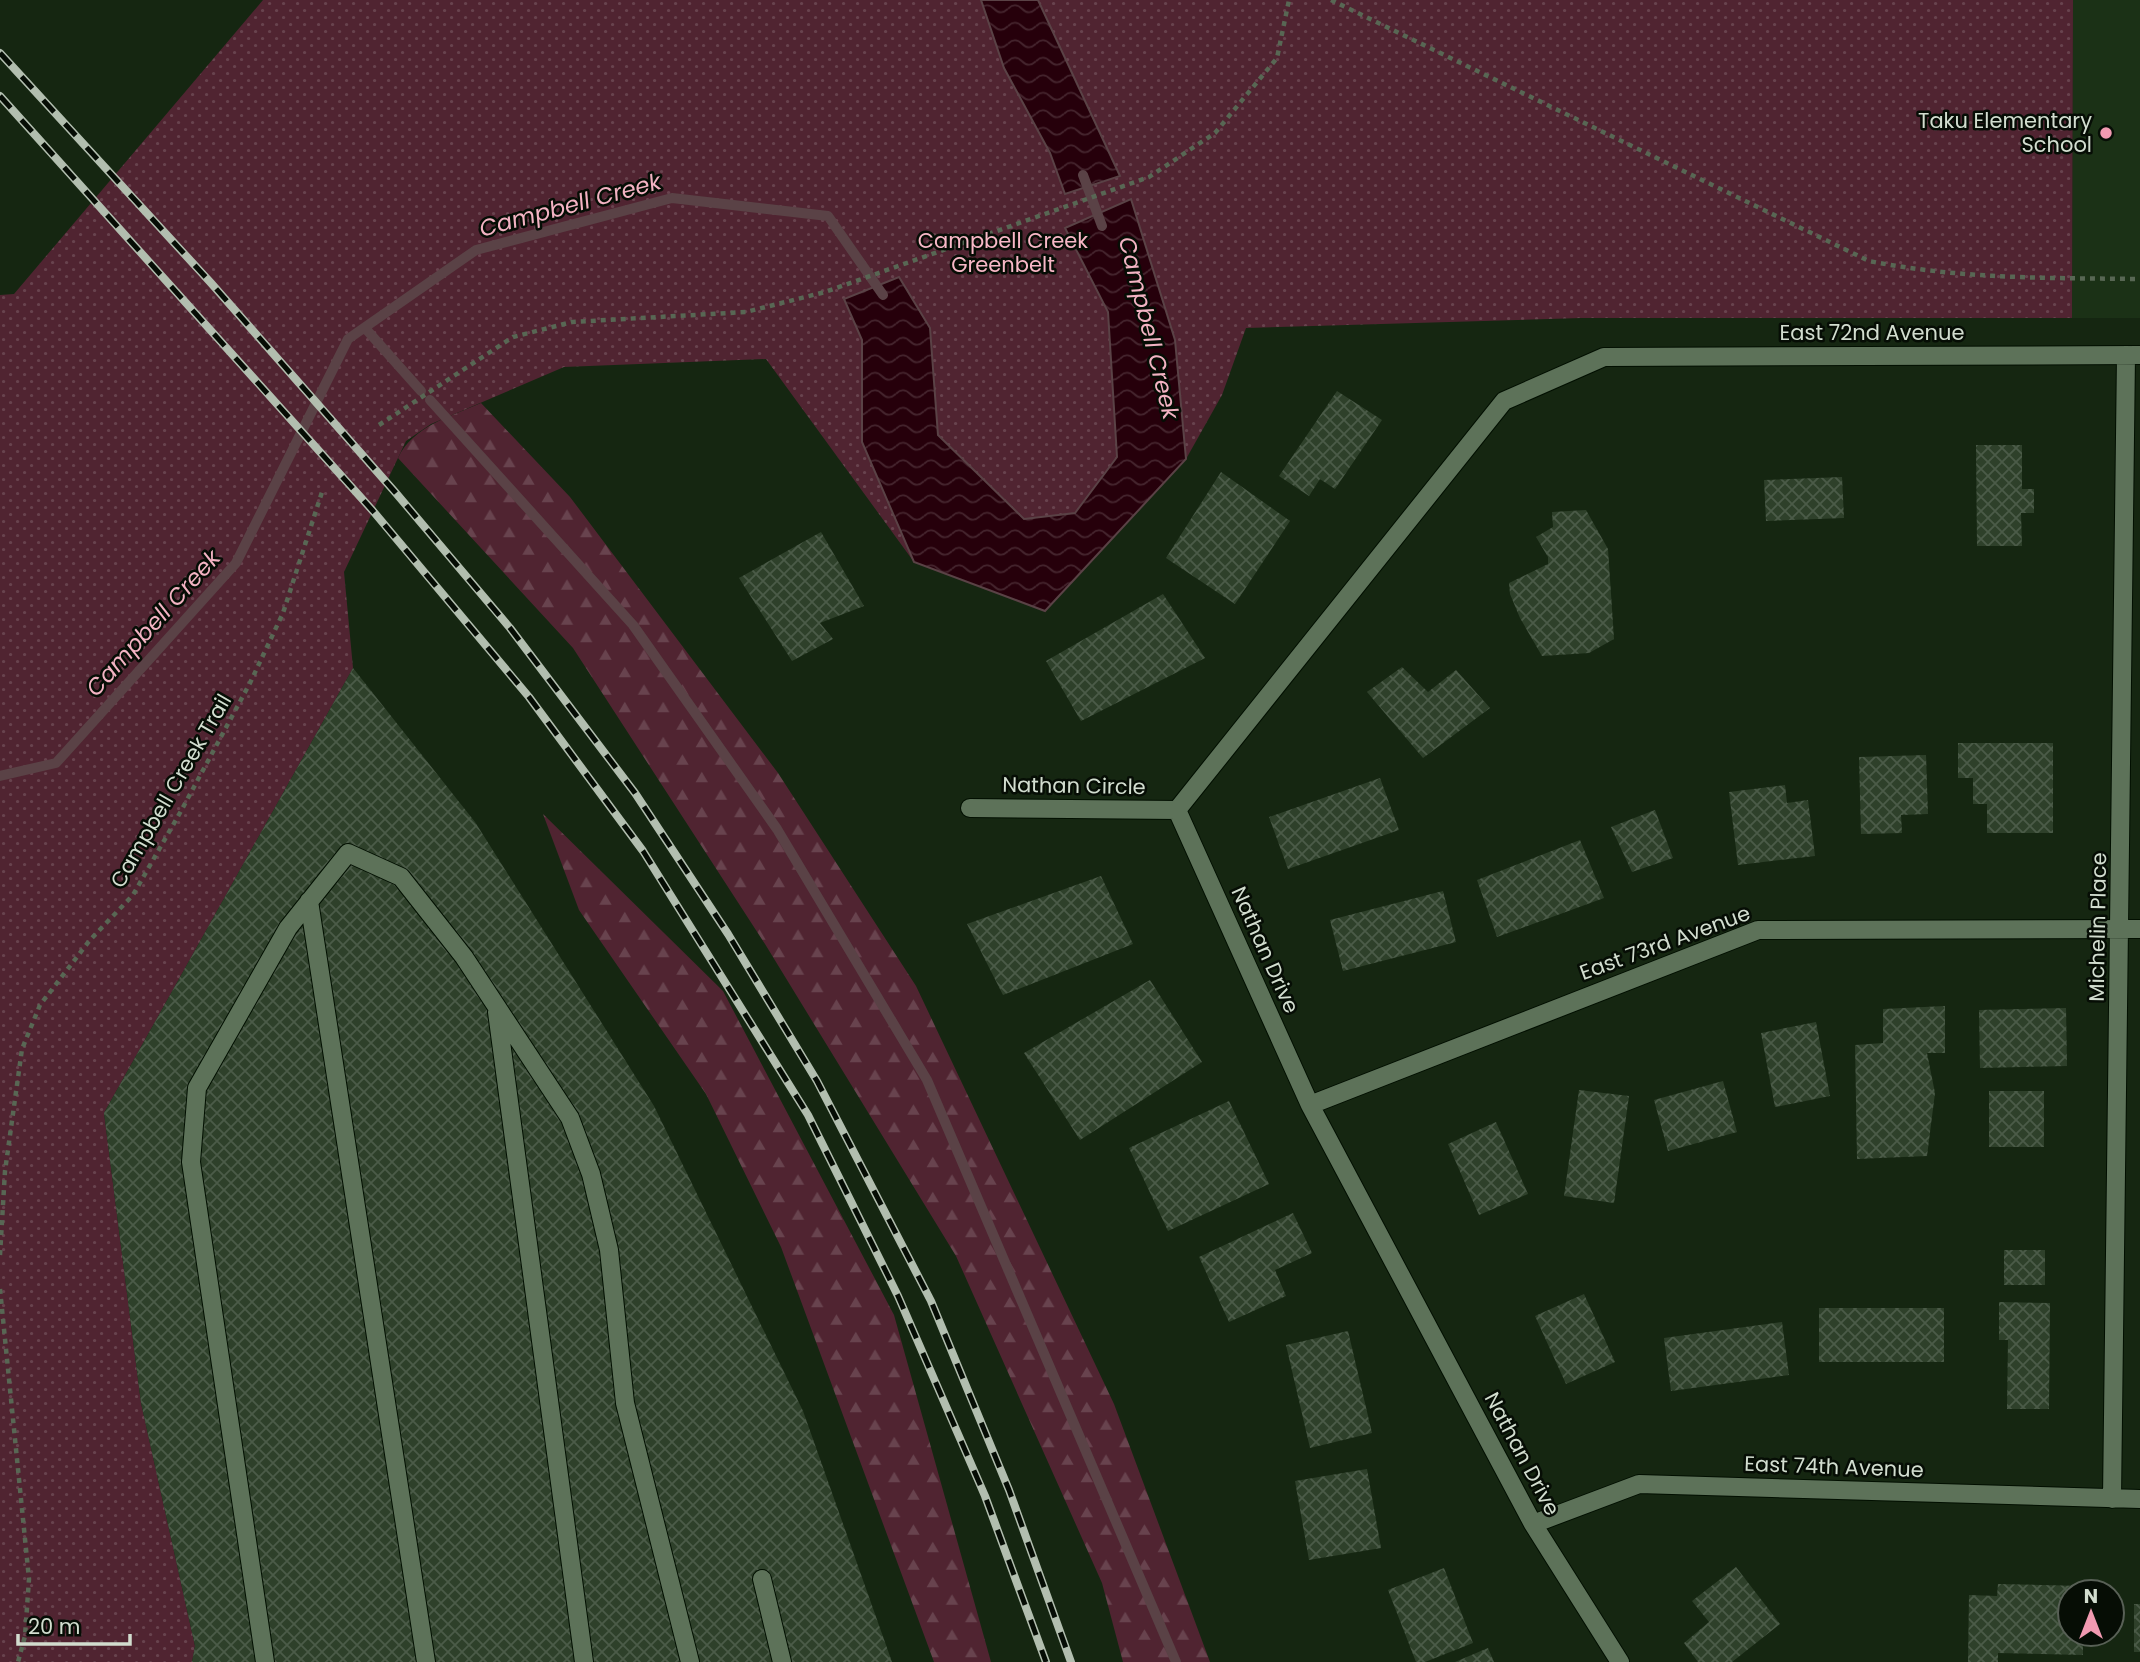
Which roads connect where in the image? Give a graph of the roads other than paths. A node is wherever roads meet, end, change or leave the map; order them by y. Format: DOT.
graph roads {
  1 [pos="2133,355"];
  2 [pos="970,808"];
  3 [pos="1177,810"];
  4 [pos="309,901"];
  5 [pos="2121,929"];
  6 [pos="2140,929"];
  7 [pos="496,1005"];
  8 [pos="1310,1105"];
  9 [pos="2112,1499"];
  10 [pos="2140,1499"];
  11 [pos="1533,1524"];
  12 [pos="762,1578"];
  13 [pos="265,1662"];
  14 [pos="426,1662"];
  15 [pos="584,1662"];
  16 [pos="690,1662"];
  17 [pos="782,1662"];
  18 [pos="1620,1662"];
  1 -- 3 [label="street, East 72nd Avenue"];
  1 -- 5 [label="street, Michelin Place"];
  2 -- 3 [label="street, Nathan Circle"];
  3 -- 8 [label="street, Nathan Drive"];
  4 -- 7 [label="street"];
  4 -- 13 [label="street"];
  4 -- 14 [label="street"];
  5 -- 6 [label="street, East 73rd Avenue"];
  5 -- 8 [label="street, East 73rd Avenue"];
  5 -- 9 [label="street, Michelin Place"];
  7 -- 15 [label="street"];
  7 -- 16 [label="street"];
  8 -- 11 [label="street, Nathan Drive"];
  9 -- 10 [label="street, East 74th Avenue"];
  9 -- 11 [label="street, East 74th Avenue"];
  11 -- 18 [label="street, Nathan Drive"];
  12 -- 17 [label="street"];
}
